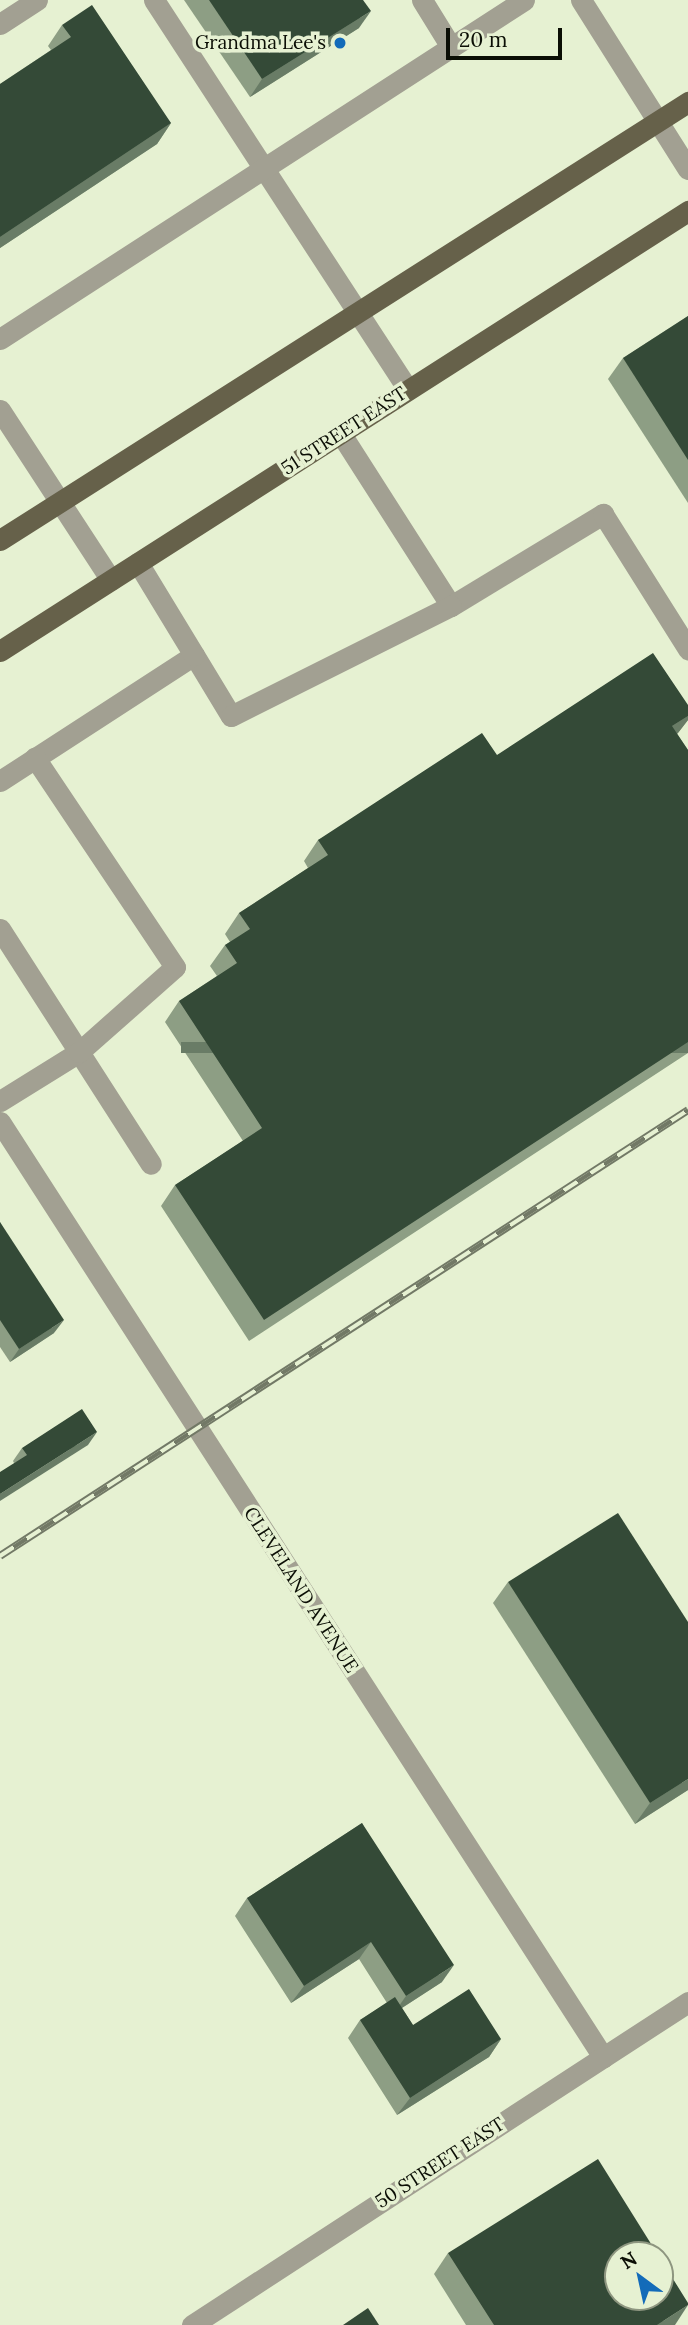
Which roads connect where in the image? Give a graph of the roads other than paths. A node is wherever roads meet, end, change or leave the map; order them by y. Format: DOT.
graph roads {
  1 [pos="37,0"];
  2 [pos="154,0"];
  3 [pos="422,0"];
  4 [pos="524,0"];
  5 [pos="581,0"];
  6 [pos="0,24"];
  7 [pos="451,47"];
  8 [pos="688,102"];
  9 [pos="657,122"];
  10 [pos="264,168"];
  11 [pos="688,169"];
  12 [pos="688,211"];
  13 [pos="357,312"];
  14 [pos="0,339"];
  15 [pos="408,390"];
  16 [pos="0,410"];
  17 [pos="341,434"];
  18 [pos="60,501"];
  19 [pos="0,540"];
  20 [pos="138,563"];
  21 [pos="111,580"];
  22 [pos="451,606"];
  23 [pos="688,649"];
  24 [pos="0,651"];
  25 [pos="194,655"];
  26 [pos="35,758"];
  27 [pos="0,781"];
  28 [pos="0,929"];
  29 [pos="79,1052"];
  30 [pos="0,1101"];
  31 [pos="0,1122"];
  32 [pos="151,1164"];
  33 [pos="688,2002"];
  34 [pos="603,2057"];
  35 [pos="192,2325"];
  1 -- 6 [label="street"];
  2 -- 10 [label="street"];
  3 -- 7 [label="street"];
  4 -- 7 [label="street"];
  5 -- 9 [label="street"];
  7 -- 10 [label="street"];
  8 -- 9 [label="main road"];
  9 -- 11 [label="street"];
  9 -- 13 [label="main road"];
  10 -- 13 [label="street"];
  10 -- 14 [label="street"];
  12 -- 15 [label="main road, 51 STREET EAST"];
  13 -- 15 [label="street"];
  13 -- 18 [label="main road"];
  15 -- 17 [label="main road, 51 STREET EAST"];
  16 -- 18 [label="street"];
  17 -- 20 [label="main road, 51 STREET EAST"];
  17 -- 22 [label="street"];
  18 -- 19 [label="main road"];
  18 -- 21 [label="street"];
  20 -- 21 [label="main road, 51 STREET EAST"];
  20 -- 25 [label="street"];
  21 -- 24 [label="main road, 51 STREET EAST"];
  22 -- 23 [label="street"];
  22 -- 25 [label="street"];
  25 -- 26 [label="street"];
  26 -- 27 [label="street"];
  26 -- 29 [label="street"];
  28 -- 29 [label="street"];
  29 -- 30 [label="street"];
  29 -- 32 [label="street"];
  31 -- 34 [label="street, CLEVELAND AVENUE"];
  33 -- 34 [label="street, 50 STREET EAST"];
  34 -- 35 [label="street, 50 STREET EAST"];
}
